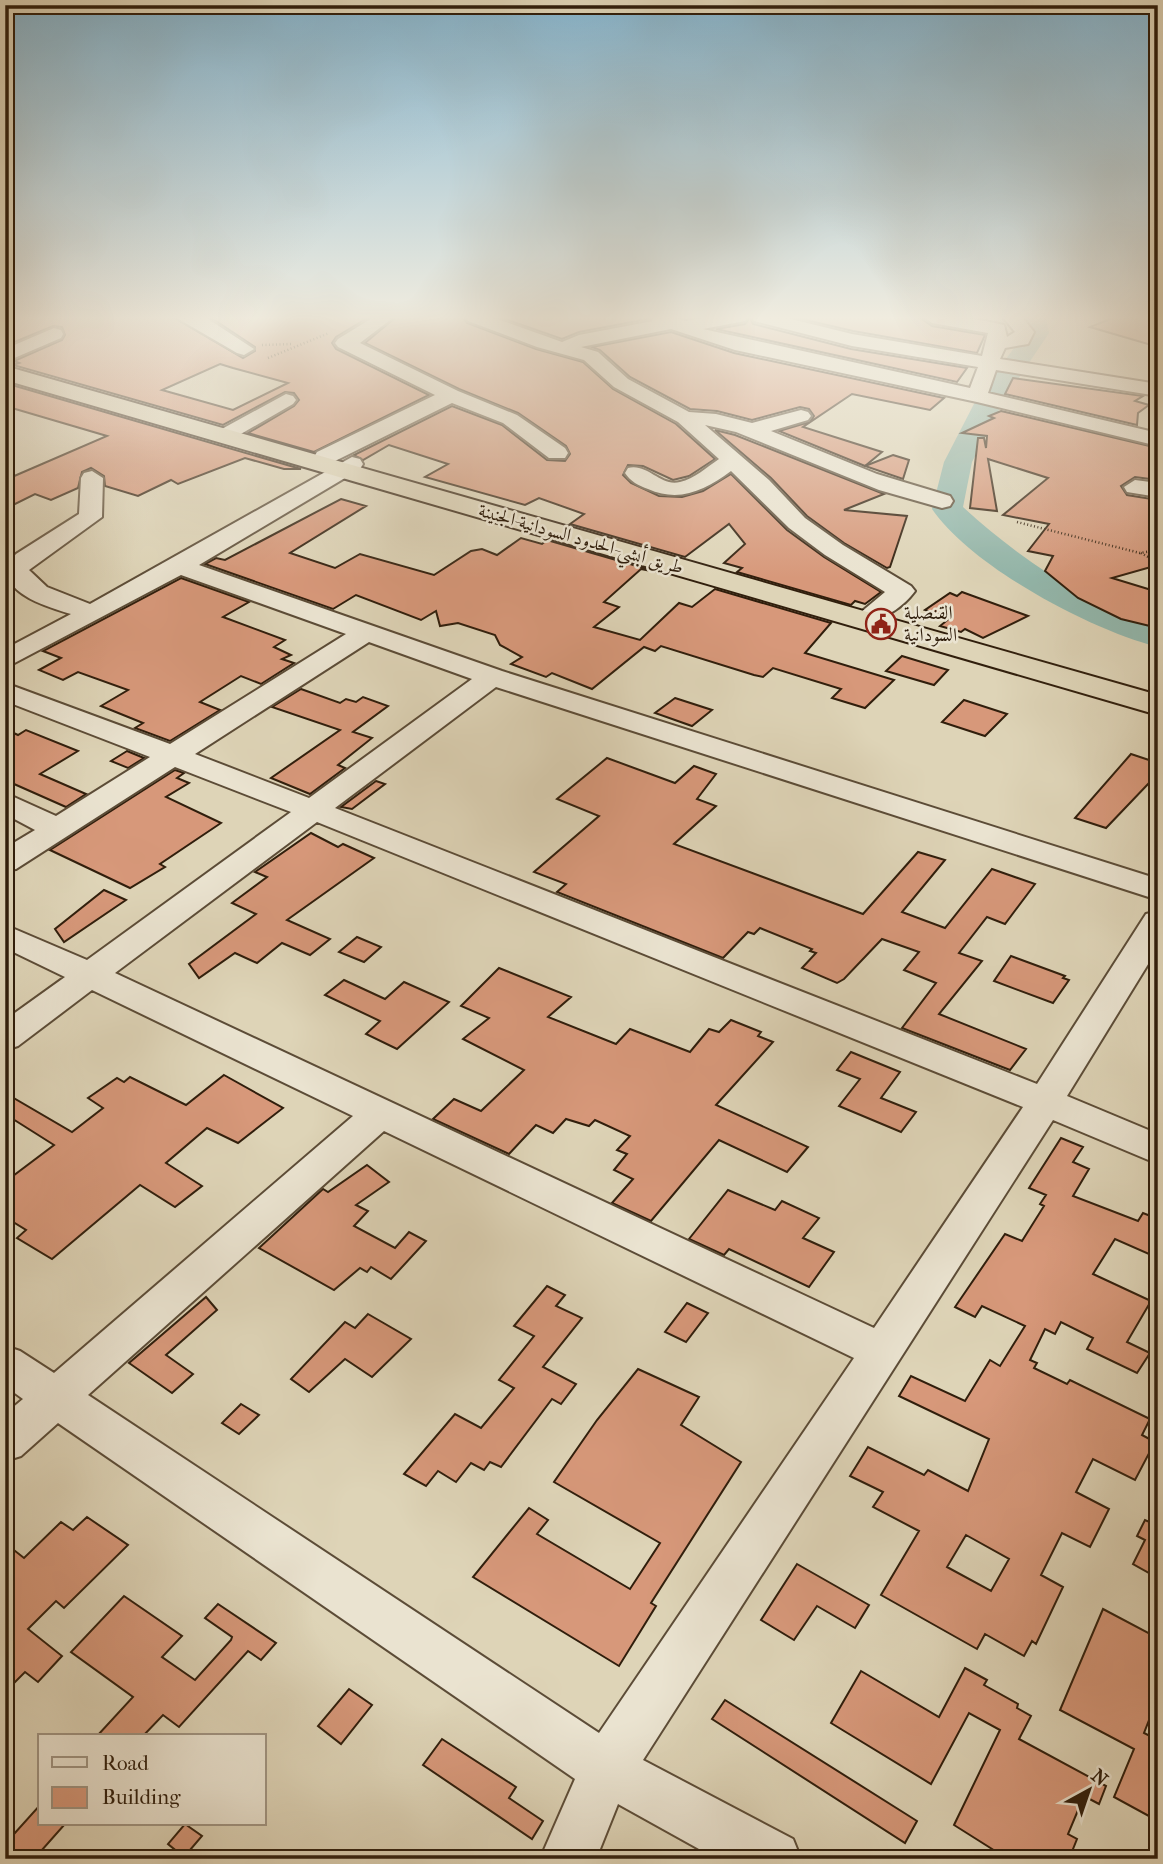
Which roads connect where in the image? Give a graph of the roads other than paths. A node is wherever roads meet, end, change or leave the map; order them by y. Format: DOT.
graph roads {
  1 [pos="119,404"];
  2 [pos="141,404"];
  3 [pos="279,404"];
  4 [pos="437,404"];
  5 [pos="475,404"];
  6 [pos="659,404"];
  7 [pos="1010,404"];
  8 [pos="801,416"];
  9 [pos="685,418"];
  10 [pos="231,430"];
  11 [pos="753,430"];
  12 [pos="1158,440"];
  13 [pos="556,453"];
  14 [pos="732,460"];
  15 [pos="340,464"];
  16 [pos="636,473"];
  17 [pos="92,478"];
  18 [pos="1135,487"];
  19 [pos="1158,490"];
  20 [pos="942,501"];
  21 [pos="179,566"];
  22 [pos="693,567"];
  23 [pos="90,612"];
  24 [pos="873,613"];
  25 [pos="368,631"];
  26 [pos="5,660"];
  27 [pos="492,677"];
  28 [pos="5,691"];
  29 [pos="1158,695"];
  30 [pos="1158,705"];
  31 [pos="172,755"];
  32 [pos="5,802"];
  33 [pos="314,810"];
  34 [pos="55,828"];
  35 [pos="5,862"];
  36 [pos="1158,890"];
  37 [pos="1158,921"];
  38 [pos="5,935"];
  39 [pos="92,975"];
  40 [pos="5,1038"];
  41 [pos="1046,1102"];
  42 [pos="379,1114"];
  43 [pos="1158,1150"];
  44 [pos="881,1351"];
  45 [pos="5,1363"];
  46 [pos="54,1398"];
  47 [pos="5,1442"];
  48 [pos="606,1769"];
  49 [pos="568,1859"];
  50 [pos="773,1859"];
  1 -- 15 [label="highway, طريق أبشي-الحدود السودانية-الجنينة"];
  2 -- 10 [label="highway"];
  3 -- 10 [label="street"];
  4 -- 15 [label="street"];
  5 -- 13 [label="street"];
  6 -- 9 [label="street"];
  7 -- 12 [label="street"];
  8 -- 11 [label="street"];
  9 -- 11 [label="street"];
  9 -- 14 [label="street"];
  10 -- 15 [label="highway"];
  11 -- 20 [label="street"];
  14 -- 16 [label="street"];
  14 -- 24 [label="street"];
  15 -- 21 [label="street"];
  15 -- 22 [label="highway, طريق أبشي-الحدود السودانية-الجنينة"];
  17 -- 23 [label="street"];
  18 -- 19 [label="street"];
  21 -- 23 [label="street"];
  21 -- 25 [label="street"];
  22 -- 24 [label="highway"];
  22 -- 30 [label="highway, طريق أبشي-الحدود السودانية-الجنينة"];
  23 -- 26 [label="street"];
  24 -- 29 [label="highway"];
  25 -- 27 [label="street"];
  25 -- 31 [label="street"];
  27 -- 33 [label="street"];
  27 -- 36 [label="street"];
  28 -- 31 [label="street"];
  31 -- 33 [label="street"];
  31 -- 34 [label="street"];
  32 -- 34 [label="street"];
  33 -- 39 [label="street"];
  33 -- 41 [label="street"];
  34 -- 35 [label="street"];
  37 -- 41 [label="street"];
  38 -- 39 [label="street"];
  39 -- 40 [label="street"];
  39 -- 42 [label="street"];
  41 -- 43 [label="street"];
  41 -- 44 [label="street"];
  42 -- 44 [label="street"];
  42 -- 46 [label="street"];
  44 -- 48 [label="street"];
  45 -- 46 [label="street"];
  46 -- 47 [label="street"];
  46 -- 48 [label="street"];
  48 -- 49 [label="street"];
  48 -- 50 [label="street"];
}
